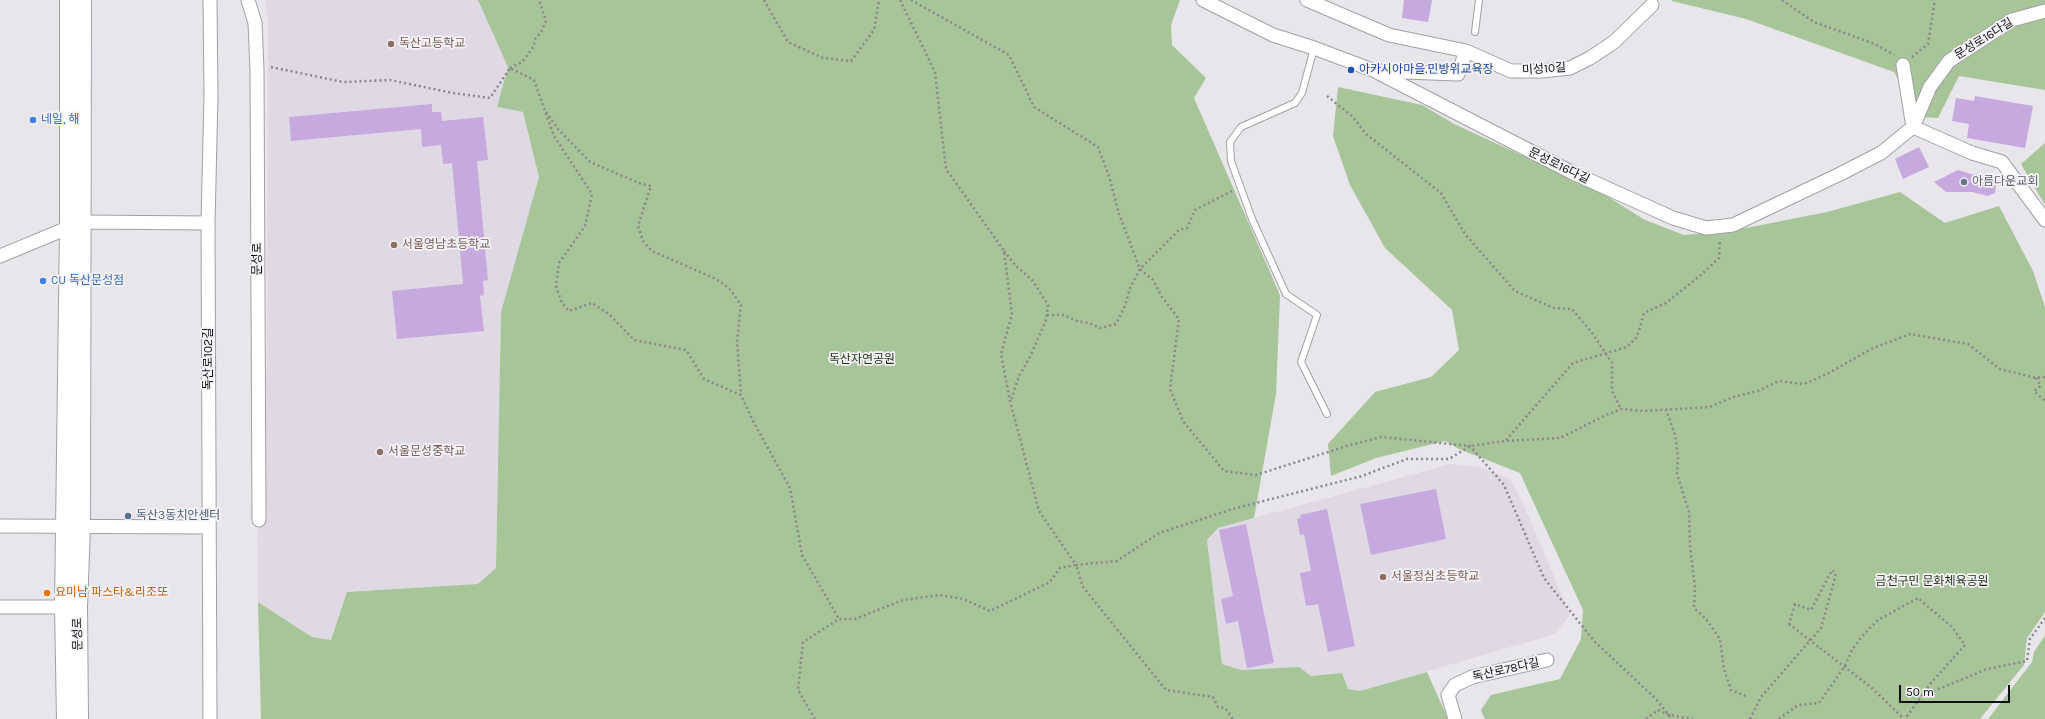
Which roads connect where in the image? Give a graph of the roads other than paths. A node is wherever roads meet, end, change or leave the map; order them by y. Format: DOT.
graph roads {
  1 [pos="69,0"];
  2 [pos="82,0"];
  3 [pos="210,0"];
  4 [pos="248,0"];
  5 [pos="1203,0"];
  6 [pos="1307,0"];
  7 [pos="1479,0"];
  8 [pos="1652,6"];
  9 [pos="2045,11"];
  10 [pos="1475,32"];
  11 [pos="1314,48"];
  12 [pos="1466,51"];
  13 [pos="1902,65"];
  14 [pos="1375,71"];
  15 [pos="1913,127"];
  16 [pos="2045,220"];
  17 [pos="208,223"];
  18 [pos="75,225"];
  19 [pos="0,256"];
  20 [pos="1327,414"];
  21 [pos="259,520"];
  22 [pos="0,526"];
  23 [pos="73,526"];
  24 [pos="209,527"];
  25 [pos="0,607"];
  26 [pos="71,607"];
  27 [pos="1547,660"];
  28 [pos="66,719"];
  29 [pos="79,719"];
  30 [pos="210,719"];
  31 [pos="1455,719"];
  1 -- 18 [label="main road, 문성로"];
  2 -- 18 [label="main road, 문성로"];
  3 -- 17 [label="street, 독산로102길"];
  4 -- 21 [label="street, 문성로"];
  5 -- 11 [label="street, 문성로16다길"];
  6 -- 12 [label="street, 미성10길"];
  7 -- 10 [label="lane"];
  8 -- 12 [label="street, 미성10길"];
  9 -- 15 [label="street, 문성로16다길"];
  11 -- 14 [label="street, 문성로16다길"];
  11 -- 20 [label="lane"];
  12 -- 14 [label="street"];
  13 -- 15 [label="street"];
  14 -- 15 [label="street, 문성로16다길"];
  15 -- 16 [label="street"];
  17 -- 18 [label="street"];
  17 -- 24 [label="street, 독산로102길"];
  18 -- 19 [label="street"];
  18 -- 23 [label="main road, 문성로"];
  22 -- 23 [label="street"];
  23 -- 24 [label="street"];
  23 -- 26 [label="main road, 문성로"];
  24 -- 30 [label="street, 독산로102길"];
  25 -- 26 [label="street"];
  26 -- 28 [label="main road, 문성로"];
  26 -- 29 [label="main road, 문성로"];
  27 -- 31 [label="street, 독산로78다길"];
}
